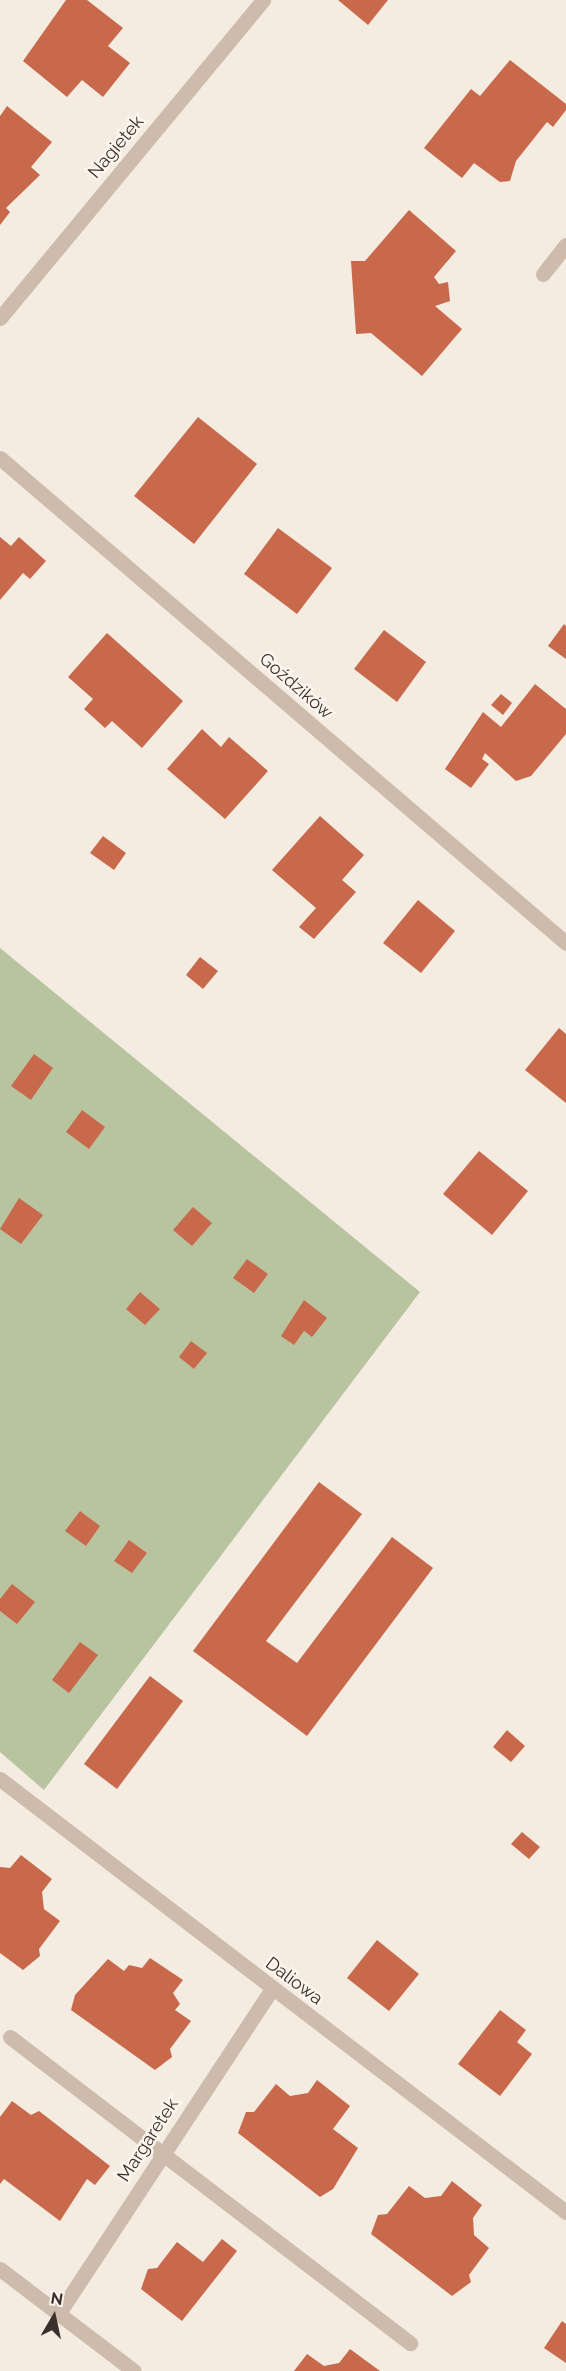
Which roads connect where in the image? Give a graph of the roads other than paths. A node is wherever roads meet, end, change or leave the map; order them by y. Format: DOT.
graph roads {
  1 [pos="263,0"];
  2 [pos="566,245"];
  3 [pos="543,274"];
  4 [pos="0,318"];
  5 [pos="0,458"];
  6 [pos="566,943"];
  7 [pos="0,1779"];
  8 [pos="272,1989"];
  9 [pos="10,2037"];
  10 [pos="160,2155"];
  11 [pos="566,2212"];
  12 [pos="0,2269"];
  13 [pos="59,2313"];
  14 [pos="410,2343"];
  15 [pos="134,2371"];
  1 -- 4 [label="street, Nagietek"];
  2 -- 3 [label="street"];
  5 -- 6 [label="street, Goździków"];
  7 -- 8 [label="street, Daliowa"];
  8 -- 10 [label="street, Margaretek"];
  8 -- 11 [label="street, Daliowa"];
  9 -- 10 [label="street"];
  10 -- 13 [label="street, Margaretek"];
  10 -- 14 [label="street"];
  12 -- 13 [label="street"];
  13 -- 15 [label="street"];
}
